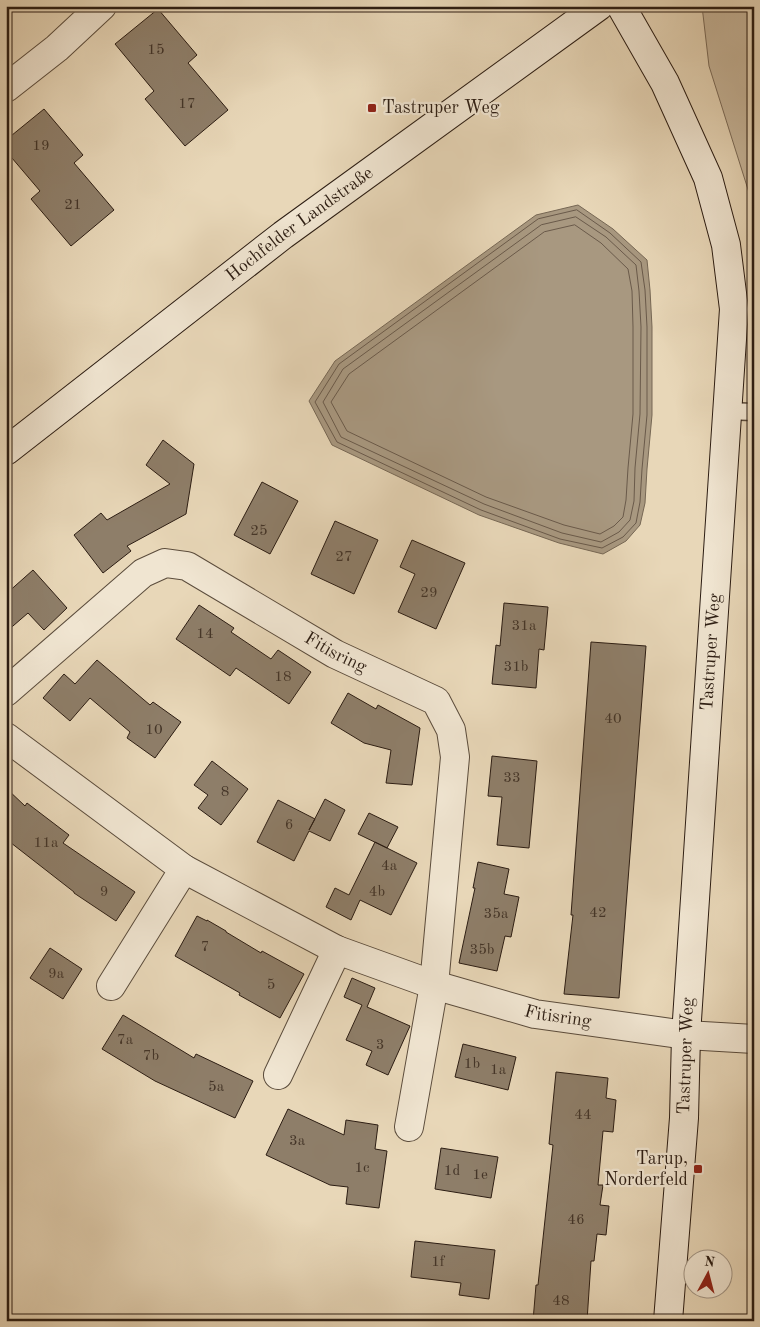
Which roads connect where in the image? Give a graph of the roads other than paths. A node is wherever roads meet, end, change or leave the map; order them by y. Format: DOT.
graph roads {
  1 [pos="102,6"];
  2 [pos="599,6"];
  3 [pos="621,6"];
  4 [pos="6,88"];
  5 [pos="726,411"];
  6 [pos="754,412"];
  7 [pos="6,451"];
  8 [pos="6,692"];
  9 [pos="6,736"];
  10 [pos="184,868"];
  11 [pos="337,950"];
  12 [pos="434,985"];
  13 [pos="110,986"];
  14 [pos="686,1035"];
  15 [pos="754,1039"];
  16 [pos="278,1074"];
  17 [pos="409,1127"];
  18 [pos="668,1321"];
  1 -- 4 [label="street"];
  2 -- 7 [label="street, Hochfelder Landstraße"];
  3 -- 5 [label="street, Tastruper Weg"];
  5 -- 6 [label="lane"];
  5 -- 14 [label="street, Tastruper Weg"];
  8 -- 12 [label="street, Fitisring"];
  9 -- 10 [label="street, Fitisring"];
  10 -- 11 [label="street, Fitisring"];
  10 -- 13 [label="street"];
  11 -- 12 [label="street, Fitisring"];
  11 -- 16 [label="street"];
  12 -- 14 [label="street, Fitisring"];
  12 -- 17 [label="street, Fitisring"];
  14 -- 15 [label="street, Fitisring"];
  14 -- 18 [label="street, Tastruper Weg"];
}
